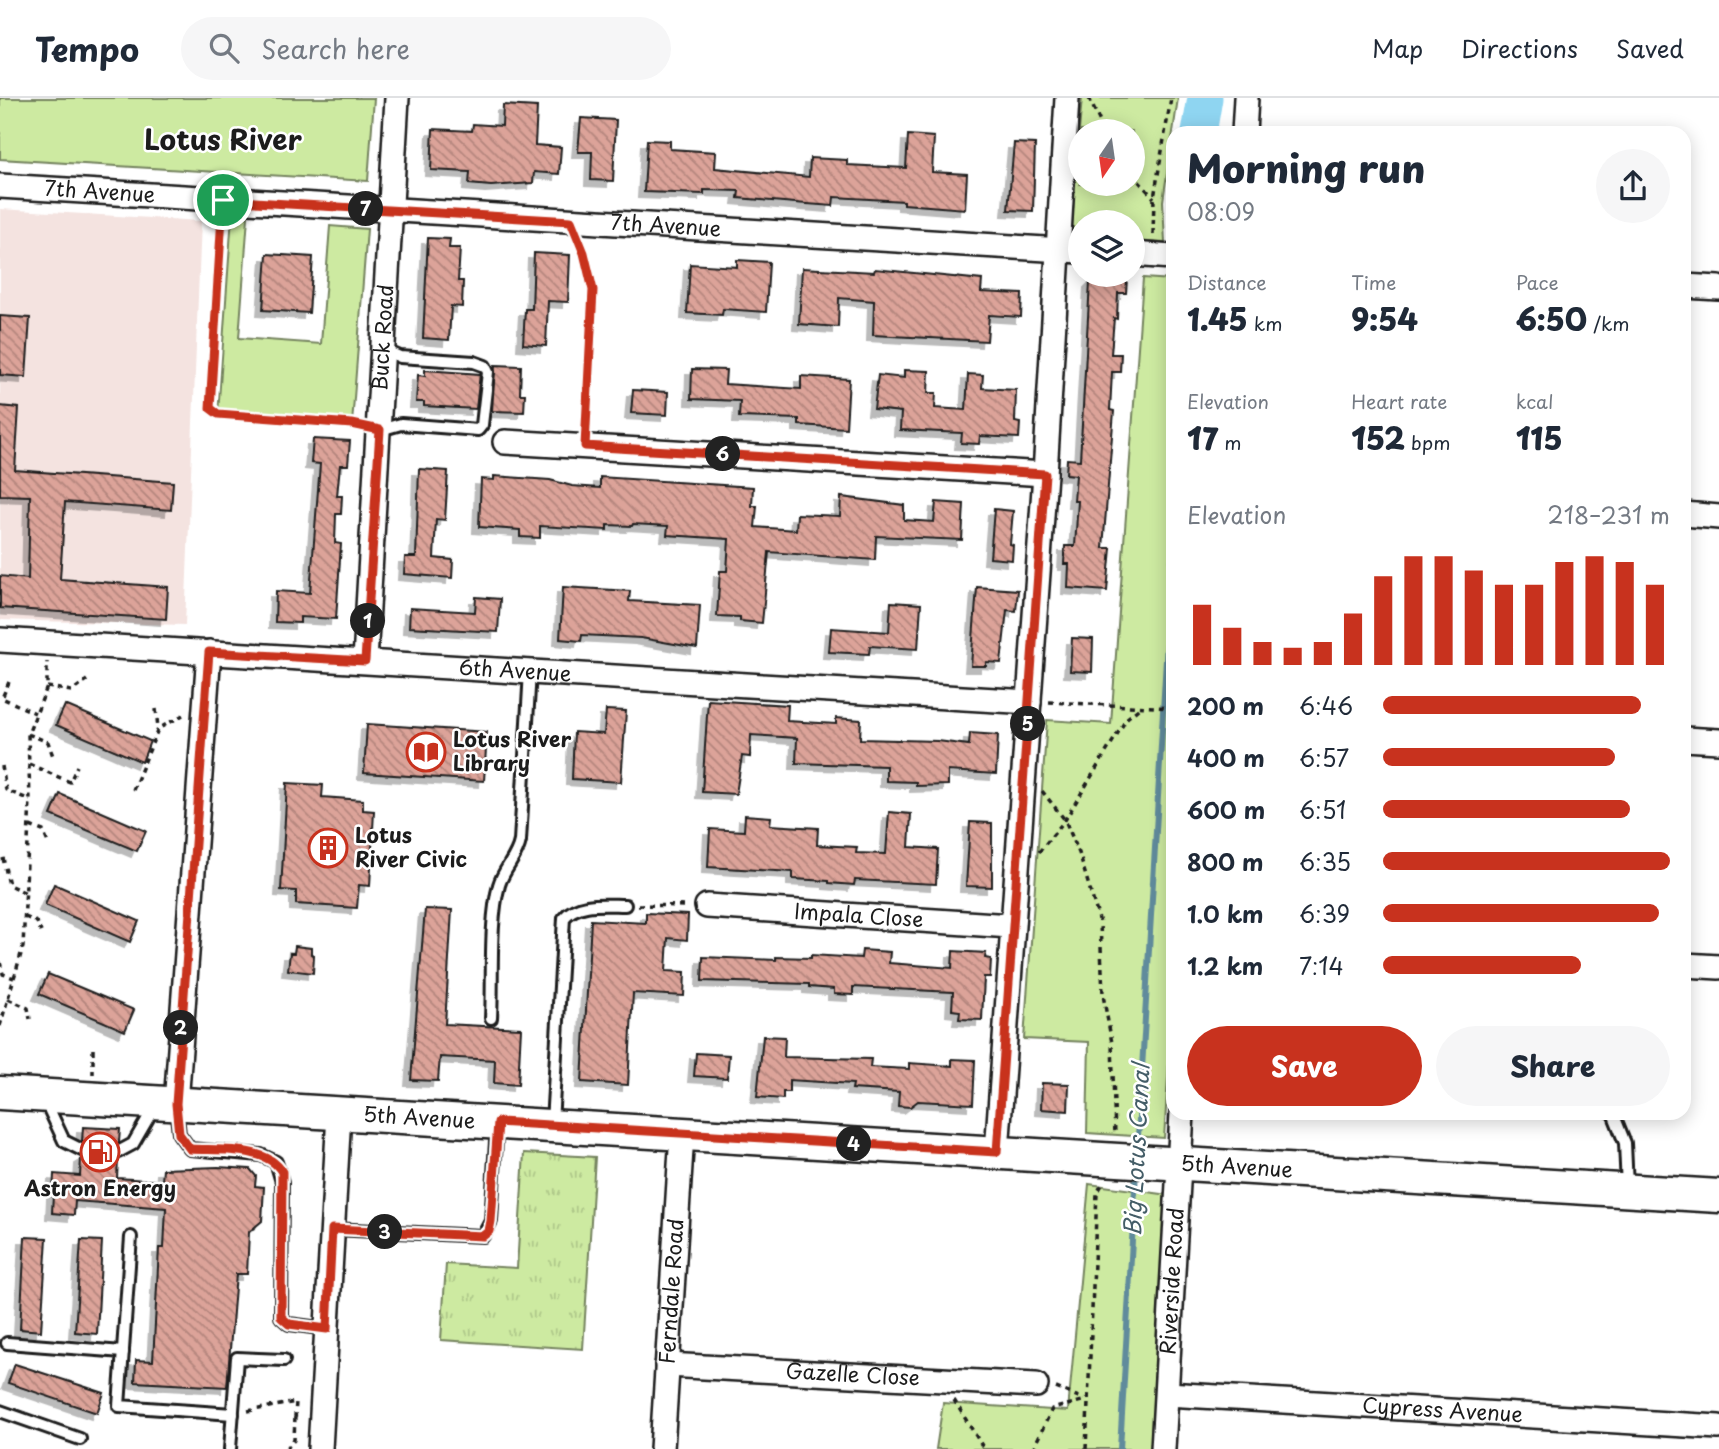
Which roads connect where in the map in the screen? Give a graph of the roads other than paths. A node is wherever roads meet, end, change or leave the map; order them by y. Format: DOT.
graph roads {
  1 [pos="397,98"];
  2 [pos="1067,98"];
  3 [pos="1246,98"];
  4 [pos="1244,126"];
  5 [pos="0,186"];
  6 [pos="1068,210"];
  7 [pos="392,211"];
  8 [pos="1068,250"];
  9 [pos="1068,259"];
  10 [pos="1691,286"];
  11 [pos="1719,288"];
  12 [pos="384,350"];
  13 [pos="380,430"];
  14 [pos="505,442"];
  15 [pos="1045,474"];
  16 [pos="1691,515"];
  17 [pos="1719,517"];
  18 [pos="0,639"];
  19 [pos="209,652"];
  20 [pos="365,661"];
  21 [pos="530,671"];
  22 [pos="1029,702"];
  23 [pos="1691,739"];
  24 [pos="1719,741"];
  25 [pos="625,905"];
  26 [pos="707,906"];
  27 [pos="1012,926"];
  28 [pos="1691,965"];
  29 [pos="1719,967"];
  30 [pos="491,1018"];
  31 [pos="0,1093"];
  32 [pos="43,1096"];
  33 [pos="166,1104"];
  34 [pos="339,1114"];
  35 [pos="1180,1120"];
  36 [pos="1617,1120"];
  37 [pos="498,1122"];
  38 [pos="552,1126"];
  39 [pos="682,1134"];
  40 [pos="82,1150"];
  41 [pos="118,1152"];
  42 [pos="997,1152"];
  43 [pos="1165,1162"];
  44 [pos="1627,1191"];
  45 [pos="1719,1196"];
  46 [pos="332,1229"];
  47 [pos="131,1237"];
  48 [pos="327,1329"];
  49 [pos="7,1343"];
  50 [pos="122,1352"];
  51 [pos="284,1360"];
  52 [pos="667,1365"];
  53 [pos="1036,1385"];
  54 [pos="1167,1394"];
  55 [pos="0,1410"];
  56 [pos="233,1414"];
  57 [pos="1719,1427"];
  58 [pos="80,1439"];
  59 [pos="230,1449"];
  60 [pos="320,1449"];
  61 [pos="662,1449"];
  62 [pos="1163,1449"];
  1 -- 7 [label="street, Buck Road"];
  2 -- 6 [label="street"];
  3 -- 4 [label="street"];
  5 -- 7 [label="street, 7th Avenue"];
  7 -- 8 [label="street, 7th Avenue"];
  7 -- 12 [label="street, Buck Road"];
  9 -- 15 [label="street"];
  10 -- 11 [label="street"];
  12 -- 13 [label="street, Buck Road"];
  12 -- 13 [label="lane"];
  13 -- 20 [label="street, Buck Road"];
  14 -- 15 [label="street"];
  15 -- 22 [label="street"];
  16 -- 17 [label="street"];
  18 -- 19 [label="street, 6th Avenue"];
  19 -- 20 [label="street, 6th Avenue"];
  19 -- 33 [label="street"];
  20 -- 21 [label="street, 6th Avenue"];
  21 -- 22 [label="street, 6th Avenue"];
  21 -- 30 [label="lane"];
  22 -- 27 [label="street"];
  23 -- 24 [label="street"];
  25 -- 38 [label="lane"];
  26 -- 27 [label="street, Impala Close"];
  27 -- 42 [label="street"];
  28 -- 29 [label="street"];
  31 -- 32 [label="main road, 5th Avenue"];
  32 -- 33 [label="main road, 5th Avenue"];
  32 -- 40 [label="lane"];
  33 -- 34 [label="main road, 5th Avenue"];
  33 -- 41 [label="lane"];
  33 -- 48 [label="lane"];
  34 -- 37 [label="main road, 5th Avenue"];
  34 -- 46 [label="street"];
  35 -- 43 [label="street, Riverside Road"];
  36 -- 44 [label="lane"];
  37 -- 38 [label="main road, 5th Avenue"];
  37 -- 46 [label="lane"];
  38 -- 39 [label="main road, 5th Avenue"];
  39 -- 42 [label="main road, 5th Avenue"];
  39 -- 52 [label="street, Ferndale Road"];
  42 -- 43 [label="main road, 5th Avenue"];
  43 -- 44 [label="main road, 5th Avenue"];
  43 -- 54 [label="street, Riverside Road"];
  44 -- 45 [label="main road, 5th Avenue"];
  46 -- 48 [label="street"];
  47 -- 50 [label="lane"];
  48 -- 60 [label="street"];
  49 -- 50 [label="lane"];
  50 -- 56 [label="lane"];
  51 -- 56 [label="lane"];
  52 -- 53 [label="street, Gazelle Close"];
  52 -- 61 [label="street, Ferndale Road"];
  54 -- 57 [label="street, Cypress Avenue"];
  54 -- 62 [label="street, Riverside Road"];
  55 -- 58 [label="lane"];
  56 -- 59 [label="lane"];
}
